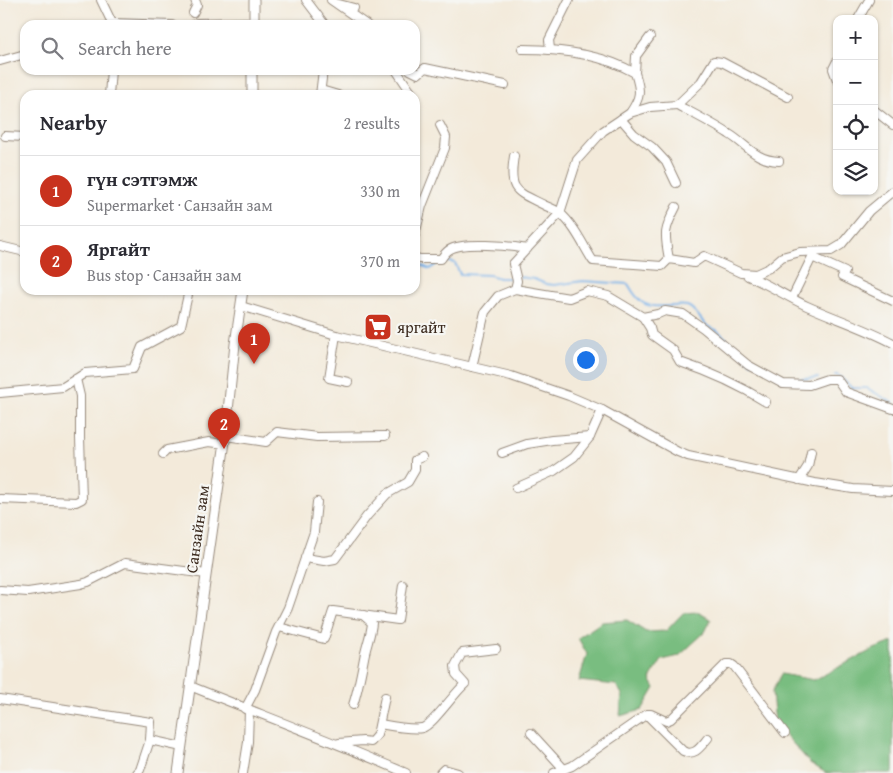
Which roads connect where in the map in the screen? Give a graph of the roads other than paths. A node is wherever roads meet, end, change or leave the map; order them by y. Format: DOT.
graph roads {
  1 [pos="101,0"];
  2 [pos="195,0"];
  3 [pos="254,0"];
  4 [pos="306,0"];
  5 [pos="331,0"];
  6 [pos="569,0"];
  7 [pos="869,0"];
  8 [pos="354,8"];
  9 [pos="193,14"];
  10 [pos="860,15"];
  11 [pos="110,20"];
  12 [pos="254,20"];
  13 [pos="321,20"];
  14 [pos="361,20"];
  15 [pos="650,37"];
  16 [pos="550,49"];
  17 [pos="522,50"];
  18 [pos="20,55"];
  19 [pos="0,61"];
  20 [pos="420,72"];
  21 [pos="635,73"];
  22 [pos="111,75"];
  23 [pos="252,75"];
  24 [pos="322,75"];
  25 [pos="399,75"];
  26 [pos="506,85"];
  27 [pos="109,90"];
  28 [pos="252,90"];
  29 [pos="320,90"];
  30 [pos="410,90"];
  31 [pos="788,97"];
  32 [pos="676,105"];
  33 [pos="630,113"];
  34 [pos="878,113"];
  35 [pos="621,119"];
  36 [pos="440,125"];
  37 [pos="893,125"];
  38 [pos="5,136"];
  39 [pos="20,137"];
  40 [pos="514,156"];
  41 [pos="779,161"];
  42 [pos="676,183"];
  43 [pos="893,191"];
  44 [pos="676,207"];
  45 [pos="560,213"];
  46 [pos="420,214"];
  47 [pos="0,246"];
  48 [pos="527,249"];
  49 [pos="20,251"];
  50 [pos="420,259"];
  51 [pos="669,259"];
  52 [pos="741,273"];
  53 [pos="516,288"];
  54 [pos="188,295"];
  55 [pos="243,295"];
  56 [pos="792,298"];
  57 [pos="893,301"];
  58 [pos="242,306"];
  59 [pos="643,317"];
  60 [pos="336,335"];
  61 [pos="893,343"];
  62 [pos="472,367"];
  63 [pos="76,379"];
  64 [pos="348,382"];
  65 [pos="0,393"];
  66 [pos="766,402"];
  67 [pos="893,409"];
  68 [pos="602,410"];
  69 [pos="385,436"];
  70 [pos="590,437"];
  71 [pos="225,440"];
  72 [pos="811,452"];
  73 [pos="502,453"];
  74 [pos="163,454"];
  75 [pos="422,456"];
  76 [pos="799,480"];
  77 [pos="516,488"];
  78 [pos="893,491"];
  79 [pos="0,499"];
  80 [pos="318,502"];
  81 [pos="305,558"];
  82 [pos="206,574"];
  83 [pos="403,585"];
  84 [pos="0,590"];
  85 [pos="363,615"];
  86 [pos="279,627"];
  87 [pos="496,649"];
  88 [pos="190,686"];
  89 [pos="385,697"];
  90 [pos="0,699"];
  91 [pos="353,705"];
  92 [pos="247,710"];
  93 [pos="647,714"];
  94 [pos="380,724"];
  95 [pos="531,733"];
  96 [pos="786,733"];
  97 [pos="708,738"];
  98 [pos="150,740"];
  99 [pos="336,744"];
  100 [pos="182,747"];
  101 [pos="564,770"];
  102 [pos="573,770"];
  103 [pos="137,773"];
  104 [pos="178,773"];
  105 [pos="243,773"];
  106 [pos="406,773"];
  107 [pos="440,773"];
  108 [pos="458,773"];
  109 [pos="554,773"];
  1 -- 11 [label="street"];
  2 -- 9 [label="street"];
  3 -- 12 [label="main road"];
  4 -- 13 [label="street"];
  5 -- 8 [label="street"];
  5 -- 14 [label="street"];
  6 -- 16 [label="street"];
  7 -- 10 [label="street"];
  15 -- 21 [label="street"];
  16 -- 17 [label="street"];
  16 -- 21 [label="street"];
  18 -- 19 [label="street"];
  20 -- 26 [label="street"];
  21 -- 33 [label="street"];
  22 -- 27 [label="street"];
  23 -- 28 [label="main road"];
  24 -- 29 [label="street"];
  25 -- 30 [label="street"];
  31 -- 32 [label="street"];
  32 -- 33 [label="street"];
  32 -- 41 [label="street"];
  33 -- 35 [label="street"];
  34 -- 37 [label="street"];
  35 -- 42 [label="street"];
  35 -- 45 [label="street"];
  36 -- 46 [label="street"];
  38 -- 39 [label="street"];
  40 -- 45 [label="street"];
  43 -- 52 [label="street"];
  44 -- 51 [label="street"];
  45 -- 48 [label="street"];
  45 -- 51 [label="street"];
  47 -- 49 [label="street"];
  48 -- 50 [label="street"];
  48 -- 53 [label="street"];
  51 -- 52 [label="street"];
  52 -- 56 [label="street"];
  53 -- 59 [label="street"];
  53 -- 62 [label="street"];
  54 -- 63 [label="street"];
  55 -- 58 [label="main road, Санзайн зам"];
  56 -- 57 [label="street"];
  56 -- 61 [label="street"];
  58 -- 60 [label="street"];
  58 -- 71 [label="main road, Санзайн зам"];
  59 -- 66 [label="street"];
  59 -- 67 [label="street"];
  60 -- 62 [label="street"];
  60 -- 64 [label="street"];
  62 -- 68 [label="street"];
  63 -- 65 [label="street"];
  63 -- 79 [label="street"];
  68 -- 70 [label="street"];
  68 -- 76 [label="street"];
  69 -- 71 [label="street"];
  70 -- 73 [label="street"];
  70 -- 77 [label="street"];
  71 -- 74 [label="street"];
  71 -- 82 [label="main road, Санзайн зам"];
  72 -- 76 [label="street"];
  75 -- 81 [label="street"];
  76 -- 78 [label="street"];
  80 -- 81 [label="street"];
  81 -- 86 [label="street"];
  82 -- 84 [label="street"];
  82 -- 88 [label="main road, Санзайн зам"];
  83 -- 85 [label="street"];
  85 -- 86 [label="street"];
  85 -- 91 [label="street"];
  86 -- 92 [label="street"];
  87 -- 94 [label="street"];
  88 -- 92 [label="street"];
  88 -- 100 [label="main road, Санзайн зам"];
  89 -- 94 [label="street"];
  90 -- 98 [label="street"];
  92 -- 99 [label="street"];
  92 -- 105 [label="street"];
  93 -- 96 [label="street"];
  93 -- 97 [label="street"];
  93 -- 102 [label="street"];
  94 -- 99 [label="street"];
  95 -- 101 [label="street"];
  98 -- 100 [label="street"];
  98 -- 103 [label="street"];
  99 -- 106 [label="street"];
  100 -- 104 [label="main road, Санзайн зам"];
  101 -- 102 [label="street"];
  101 -- 109 [label="street"];
  107 -- 108 [label="street"];
}
